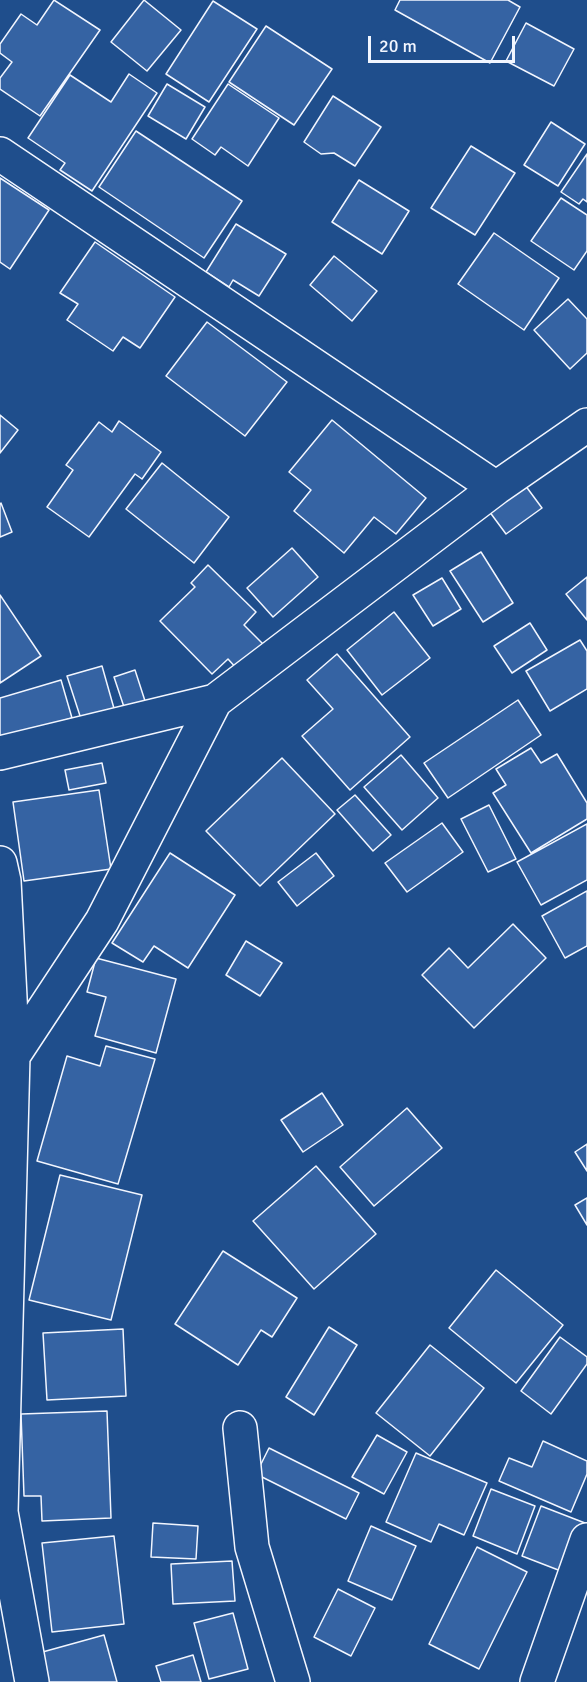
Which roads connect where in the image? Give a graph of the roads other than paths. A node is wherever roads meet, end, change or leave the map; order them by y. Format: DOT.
graph roads {
  1 [pos="0,154"];
  2 [pos="587,425"];
  3 [pos="496,488"];
  4 [pos="215,701"];
  5 [pos="0,753"];
  6 [pos="0,862"];
  7 [pos="13,1056"];
  8 [pos="240,1428"];
  9 [pos="0,1512"];
  10 [pos="587,1540"];
  11 [pos="32,1682"];
  12 [pos="293,1682"];
  13 [pos="537,1682"];
  1 -- 3 [label="street"];
  2 -- 3 [label="street"];
  3 -- 4 [label="street"];
  4 -- 5 [label="street"];
  4 -- 7 [label="street"];
  6 -- 7 [label="street"];
  7 -- 9 [label="street"];
  8 -- 12 [label="street"];
  9 -- 11 [label="street"];
  10 -- 13 [label="street"];
}
